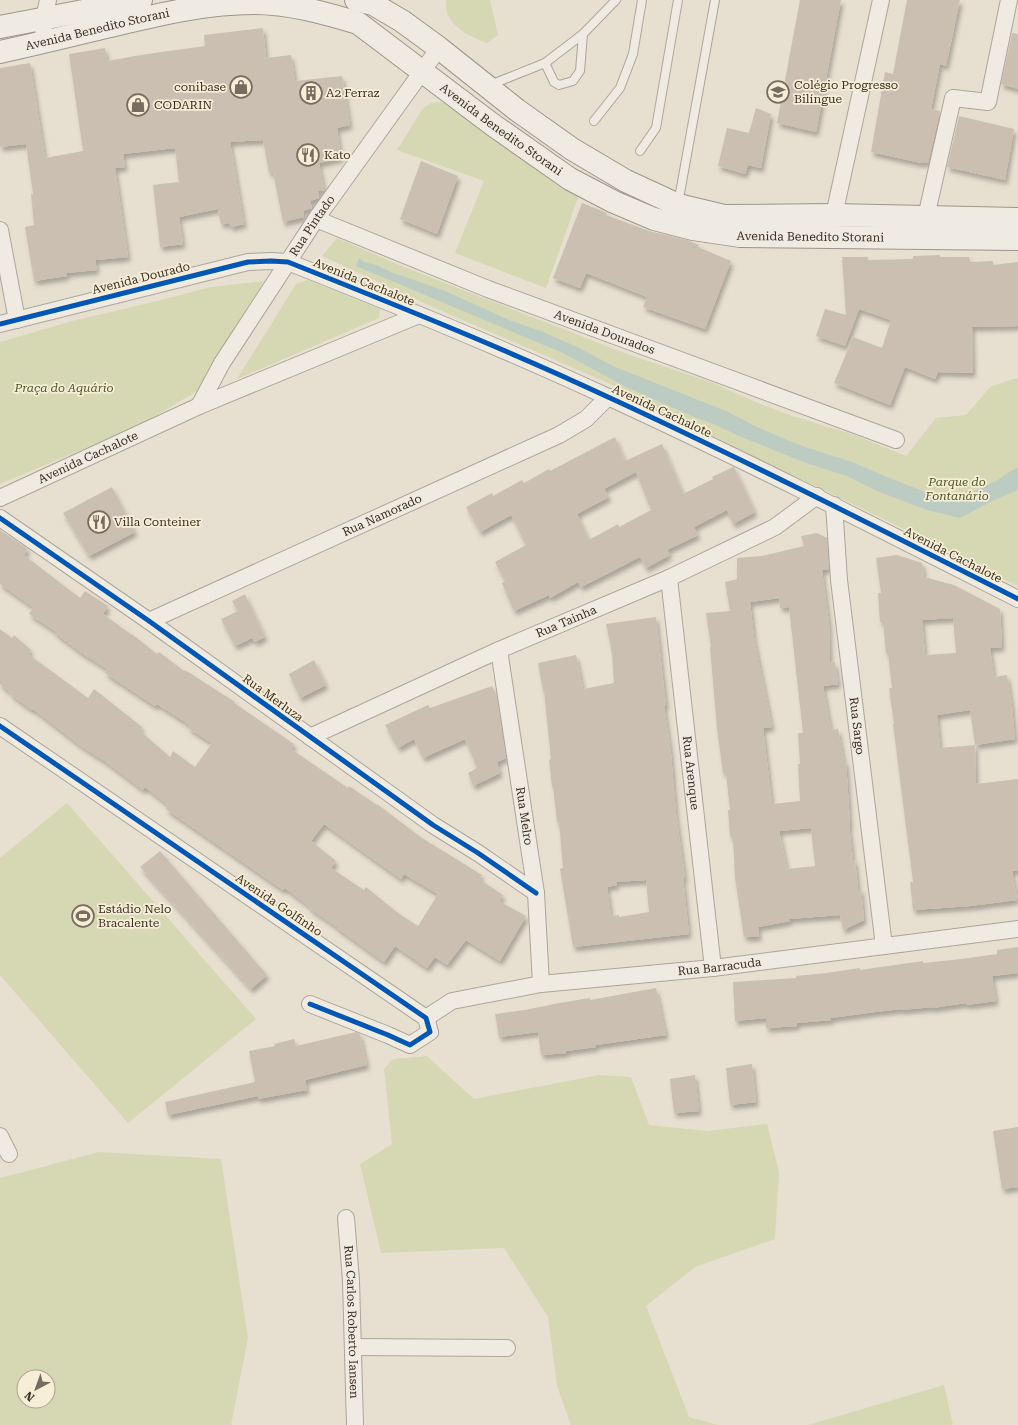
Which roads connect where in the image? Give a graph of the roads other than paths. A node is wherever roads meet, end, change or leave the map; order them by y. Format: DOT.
graph roads {
  1 [pos="141,0"];
  2 [pos="356,0"];
  3 [pos="616,0"];
  4 [pos="642,0"];
  5 [pos="678,0"];
  6 [pos="715,0"];
  7 [pos="881,0"];
  8 [pos="1009,0"];
  9 [pos="285,3"];
  10 [pos="46,9"];
  11 [pos="0,27"];
  12 [pos="583,34"];
  13 [pos="43,42"];
  14 [pos="439,48"];
  15 [pos="0,52"];
  16 [pos="545,63"];
  17 [pos="421,71"];
  18 [pos="488,86"];
  19 [pos="594,121"];
  20 [pos="640,151"];
  21 [pos="678,205"];
  22 [pos="834,215"];
  23 [pos="926,217"];
  24 [pos="316,219"];
  25 [pos="1018,219"];
  26 [pos="0,230"];
  27 [pos="1018,239"];
  28 [pos="288,262"];
  29 [pos="419,315"];
  30 [pos="17,320"];
  31 [pos="0,324"];
  32 [pos="608,397"];
  33 [pos="199,406"];
  34 [pos="896,440"];
  35 [pos="817,496"];
  36 [pos="0,498"];
  37 [pos="834,505"];
  38 [pos="0,518"];
  39 [pos="669,578"];
  40 [pos="1018,599"];
  41 [pos="149,621"];
  42 [pos="498,650"];
  43 [pos="0,726"];
  44 [pos="310,737"];
  45 [pos="536,893"];
  46 [pos="1018,929"];
  47 [pos="884,946"];
  48 [pos="713,968"];
  49 [pos="541,984"];
  50 [pos="310,1004"];
  51 [pos="426,1018"];
  52 [pos="0,1136"];
  53 [pos="9,1154"];
  54 [pos="346,1218"];
  55 [pos="354,1347"];
  56 [pos="507,1348"];
  57 [pos="355,1425"];
  1 -- 10 [label="main road, Avenida Benedito Storani"];
  2 -- 14 [label="main road, Avenida Benedito Storani"];
  3 -- 12 [label="lane"];
  4 -- 19 [label="lane"];
  5 -- 20 [label="lane"];
  6 -- 21 [label="lane"];
  7 -- 22 [label="street"];
  8 -- 23 [label="street"];
  9 -- 13 [label="main road, Avenida Benedito Storani"];
  9 -- 17 [label="main road, Avenida Benedito Storani"];
  10 -- 11 [label="main road, Avenida Benedito Storani"];
  10 -- 13 [label="street"];
  12 -- 16 [label="lane"];
  12 -- 16 [label="lane"];
  13 -- 15 [label="main road, Avenida Benedito Storani"];
  14 -- 17 [label="street, Rua Pintado"];
  14 -- 18 [label="main road, Avenida Benedito Storani"];
  16 -- 18 [label="lane"];
  17 -- 24 [label="street, Rua Pintado"];
  17 -- 27 [label="main road, Avenida Benedito Storani"];
  18 -- 21 [label="main road, Avenida Benedito Storani"];
  21 -- 22 [label="main road, Avenida Benedito Storani"];
  22 -- 23 [label="main road, Avenida Benedito Storani"];
  23 -- 25 [label="main road, Avenida Benedito Storani"];
  24 -- 28 [label="street, Rua Pintado"];
  24 -- 34 [label="street, Avenida Dourados"];
  26 -- 30 [label="street"];
  28 -- 29 [label="street, Avenida Cachalote"];
  28 -- 30 [label="street, Avenida Dourado"];
  28 -- 33 [label="street, Rua Pintado"];
  29 -- 32 [label="street, Avenida Cachalote"];
  29 -- 33 [label="street, Avenida Cachalote"];
  30 -- 31 [label="street, Avenida Dourado"];
  32 -- 35 [label="street, Avenida Cachalote"];
  32 -- 41 [label="street, Rua Namorado"];
  33 -- 36 [label="street, Avenida Cachalote"];
  35 -- 37 [label="street, Avenida Cachalote"];
  35 -- 39 [label="street, Rua Tainha"];
  37 -- 40 [label="street, Avenida Cachalote"];
  37 -- 47 [label="street, Rua Sargo"];
  38 -- 41 [label="street, Rua Merluza"];
  39 -- 42 [label="street, Rua Tainha"];
  39 -- 48 [label="street, Rua Arenque"];
  41 -- 44 [label="street, Rua Merluza"];
  42 -- 44 [label="street, Rua Tainha"];
  42 -- 45 [label="street, Rua Melro"];
  43 -- 51 [label="street, Avenida Golfinho"];
  44 -- 45 [label="street, Rua Merluza"];
  45 -- 49 [label="street, Rua Melro"];
  46 -- 47 [label="street, Rua Barracuda"];
  47 -- 48 [label="street, Rua Barracuda"];
  48 -- 49 [label="street, Rua Barracuda"];
  49 -- 51 [label="street, Rua Barracuda"];
  50 -- 51 [label="street"];
  52 -- 53 [label="street"];
  54 -- 55 [label="street, Rua Carlos Roberto Iansen"];
  55 -- 56 [label="street"];
  55 -- 57 [label="street, Rua Carlos Roberto Iansen"];
}
